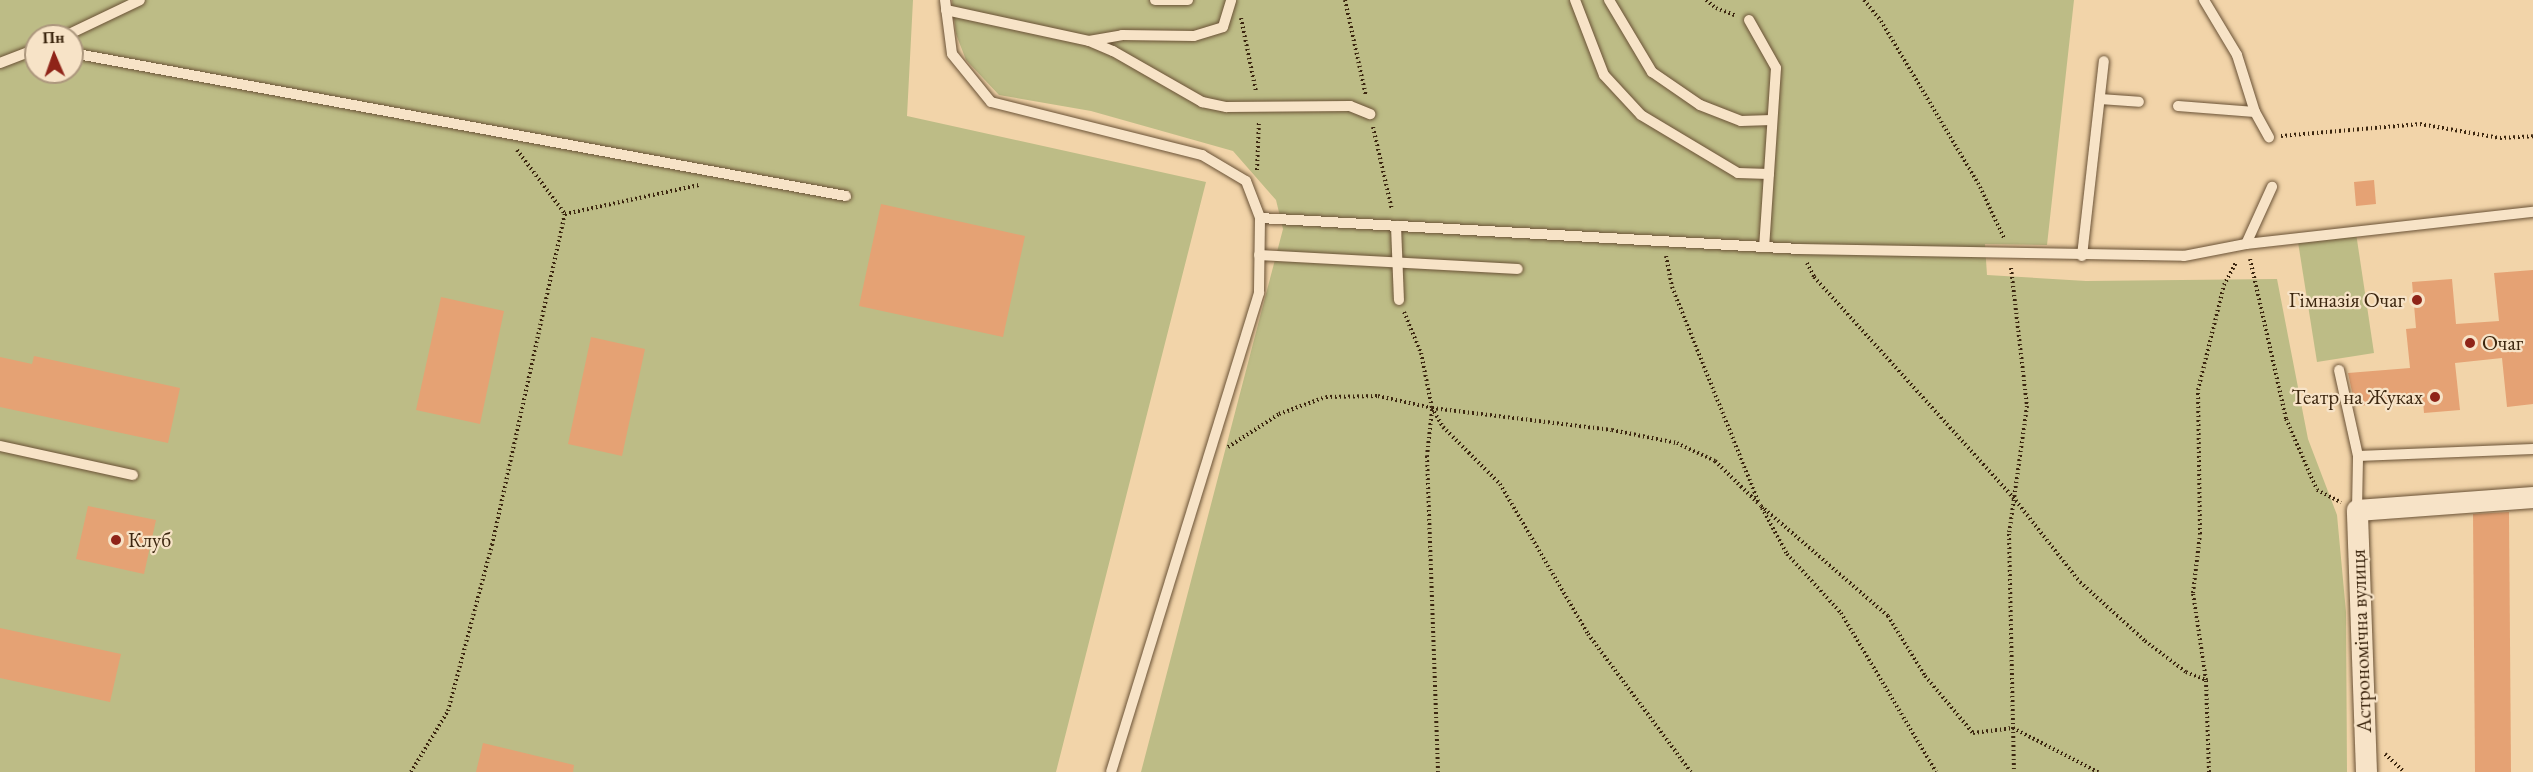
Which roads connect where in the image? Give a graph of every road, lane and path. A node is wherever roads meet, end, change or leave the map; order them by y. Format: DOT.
graph roads {
  1 [pos="140,0"];
  2 [pos="1155,0"];
  3 [pos="1188,0"];
  4 [pos="1231,0"];
  5 [pos="1575,0"];
  6 [pos="1609,0"];
  7 [pos="1706,0"];
  8 [pos="1864,0"];
  9 [pos="2204,0"];
  10 [pos="946,5"];
  11 [pos="1749,20"];
  12 [pos="84,27"];
  13 [pos="1089,41"];
  14 [pos="24,54"];
  15 [pos="84,55"];
  16 [pos="2104,62"];
  17 [pos="0,63"];
  18 [pos="2100,99"];
  19 [pos="2139,102"];
  20 [pos="2178,106"];
  21 [pos="2255,112"];
  22 [pos="1370,114"];
  23 [pos="1772,120"];
  24 [pos="504,133"];
  25 [pos="2533,136"];
  26 [pos="2269,137"];
  27 [pos="1769,174"];
  28 [pos="705,184"];
  29 [pos="2272,187"];
  30 [pos="846,196"];
  31 [pos="2533,212"];
  32 [pos="565,214"];
  33 [pos="1260,218"];
  34 [pos="1396,226"];
  35 [pos="1663,241"];
  36 [pos="2246,244"];
  37 [pos="1764,247"];
  38 [pos="1799,249"];
  39 [pos="2010,252"];
  40 [pos="1259,255"];
  41 [pos="2082,256"];
  42 [pos="1400,262"];
  43 [pos="1518,269"];
  44 [pos="1399,300"];
  45 [pos="2338,370"];
  46 [pos="1432,408"];
  47 [pos="0,446"];
  48 [pos="2533,449"];
  49 [pos="2358,456"];
  50 [pos="1206,462"];
  51 [pos="133,475"];
  52 [pos="2533,496"];
  53 [pos="2013,497"];
  54 [pos="1761,506"];
  55 [pos="2357,510"];
  56 [pos="2206,680"];
  57 [pos="2013,728"];
  58 [pos="411,772"];
  59 [pos="1111,772"];
  60 [pos="1438,772"];
  61 [pos="1691,772"];
  62 [pos="1936,772"];
  63 [pos="2014,772"];
  64 [pos="2098,772"];
  65 [pos="2209,772"];
  66 [pos="2366,772"];
  1 -- 12 [label="lane"];
  2 -- 3 [label="lane"];
  4 -- 13 [label="lane"];
  5 -- 27 [label="lane"];
  6 -- 23 [label="lane"];
  7 -- 11 [label="path"];
  8 -- 39 [label="path"];
  9 -- 21 [label="lane"];
  10 -- 13 [label="lane"];
  10 -- 33 [label="lane"];
  11 -- 23 [label="lane"];
  13 -- 22 [label="lane"];
  14 -- 17 [label="lane"];
  15 -- 24 [label="lane"];
  16 -- 18 [label="lane"];
  18 -- 19 [label="lane"];
  18 -- 41 [label="lane"];
  20 -- 21 [label="lane"];
  21 -- 26 [label="lane"];
  23 -- 27 [label="lane"];
  24 -- 30 [label="lane"];
  24 -- 32 [label="path"];
  25 -- 26 [label="path"];
  27 -- 37 [label="lane"];
  28 -- 32 [label="path"];
  29 -- 36 [label="lane"];
  31 -- 36 [label="lane"];
  32 -- 58 [label="path"];
  33 -- 34 [label="lane"];
  33 -- 40 [label="lane"];
  34 -- 35 [label="lane"];
  34 -- 42 [label="lane"];
  35 -- 37 [label="lane"];
  35 -- 54 [label="path"];
  36 -- 41 [label="lane"];
  36 -- 55 [label="path"];
  36 -- 56 [label="path"];
  37 -- 38 [label="lane"];
  38 -- 39 [label="lane"];
  38 -- 53 [label="path"];
  39 -- 41 [label="lane"];
  39 -- 53 [label="path"];
  40 -- 42 [label="lane"];
  40 -- 50 [label="lane"];
  42 -- 43 [label="lane"];
  42 -- 44 [label="lane"];
  44 -- 46 [label="path"];
  45 -- 49 [label="lane"];
  46 -- 50 [label="path"];
  46 -- 54 [label="path"];
  46 -- 60 [label="path"];
  46 -- 61 [label="path"];
  47 -- 51 [label="lane"];
  48 -- 49 [label="lane"];
  49 -- 55 [label="lane"];
  50 -- 59 [label="lane"];
  52 -- 55 [label="street"];
  53 -- 56 [label="path"];
  53 -- 57 [label="path"];
  54 -- 57 [label="path"];
  54 -- 62 [label="path"];
  55 -- 66 [label="street, Астрономічна вулиця"];
  56 -- 65 [label="path"];
  57 -- 63 [label="path"];
  57 -- 64 [label="path"];
}
